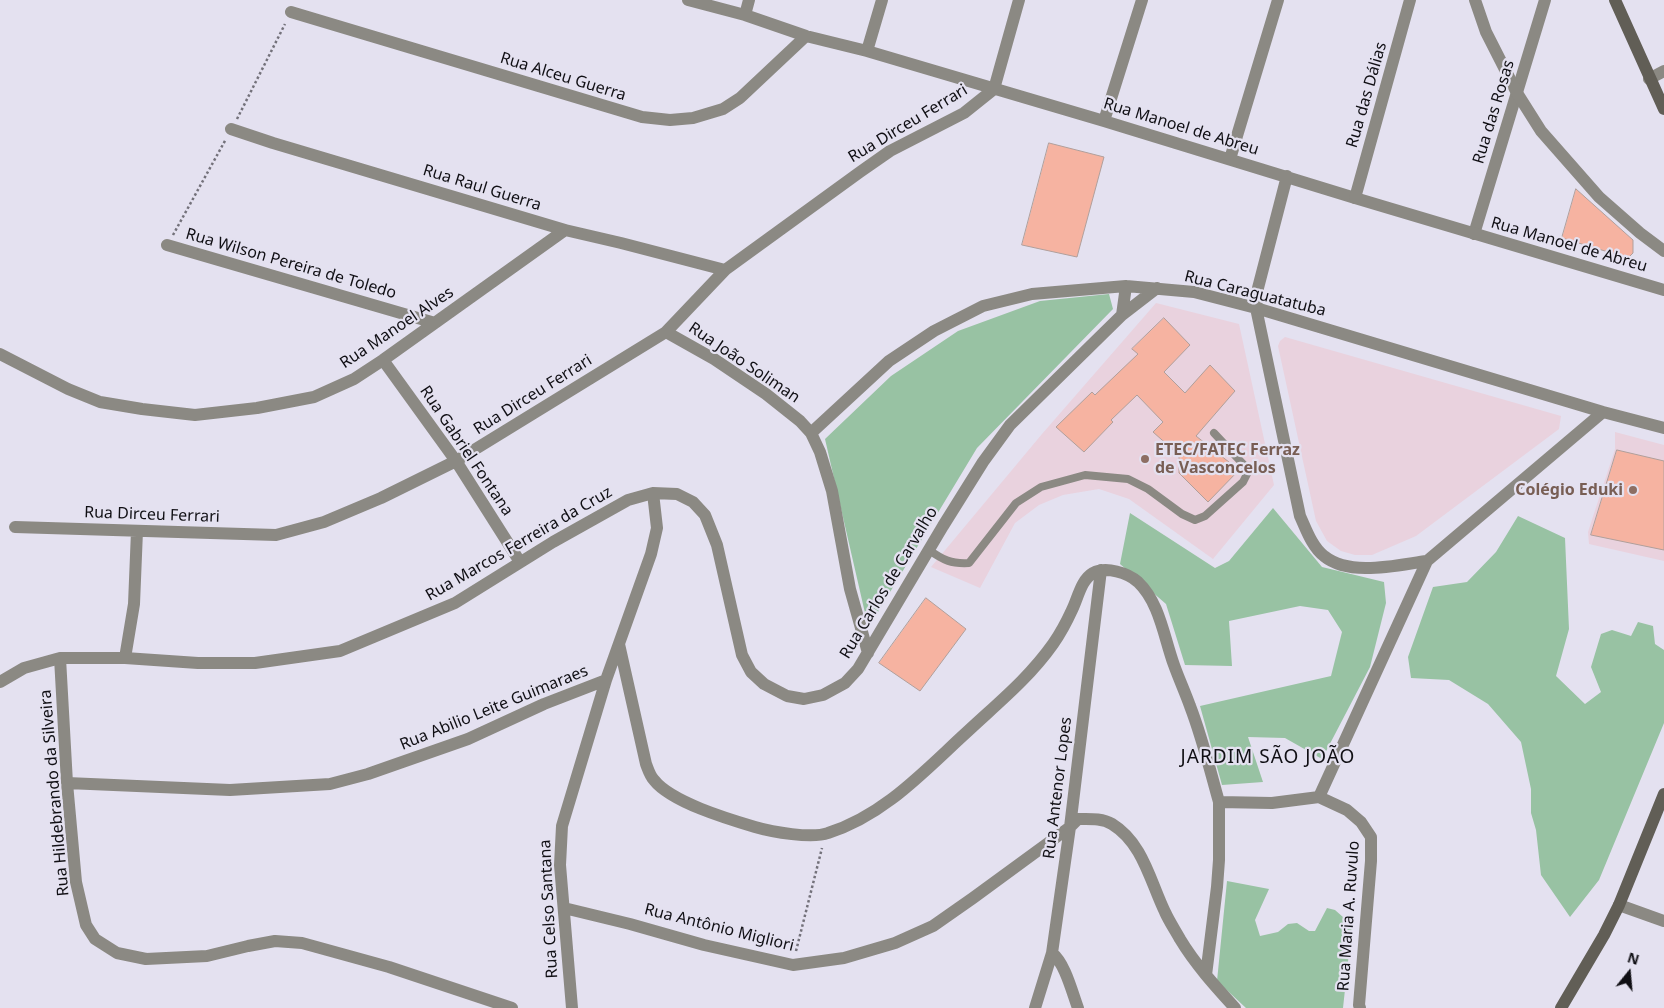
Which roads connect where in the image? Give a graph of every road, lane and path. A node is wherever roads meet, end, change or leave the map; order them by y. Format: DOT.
graph roads {
  1 [pos="688,0"];
  2 [pos="749,0"];
  3 [pos="882,0"];
  4 [pos="1019,0"];
  5 [pos="1142,0"];
  6 [pos="1278,0"];
  7 [pos="1410,0"];
  8 [pos="1475,0"];
  9 [pos="1545,0"];
  10 [pos="1615,0"];
  11 [pos="291,12"];
  12 [pos="745,15"];
  13 [pos="806,36"];
  14 [pos="867,51"];
  15 [pos="1664,71"];
  16 [pos="1649,79"];
  17 [pos="994,89"];
  18 [pos="1517,93"];
  19 [pos="1664,109"];
  20 [pos="1104,121"];
  21 [pos="231,129"];
  22 [pos="1230,159"];
  23 [pos="1286,176"];
  24 [pos="1355,198"];
  25 [pos="565,230"];
  26 [pos="1474,234"];
  27 [pos="167,245"];
  28 [pos="1664,251"];
  29 [pos="725,270"];
  30 [pos="1126,286"];
  31 [pos="1157,288"];
  32 [pos="1664,290"];
  33 [pos="1256,308"];
  34 [pos="1122,315"];
  35 [pos="434,323"];
  36 [pos="666,332"];
  37 [pos="0,354"];
  38 [pos="383,360"];
  39 [pos="1603,412"];
  40 [pos="1664,428"];
  41 [pos="811,433"];
  42 [pos="1214,433"];
  43 [pos="456,461"];
  44 [pos="654,494"];
  45 [pos="677,494"];
  46 [pos="15,526"];
  47 [pos="137,531"];
  48 [pos="928,550"];
  49 [pos="1427,561"];
  50 [pos="520,562"];
  51 [pos="1101,570"];
  52 [pos="619,644"];
  53 [pos="868,653"];
  54 [pos="60,658"];
  55 [pos="125,658"];
  56 [pos="606,680"];
  57 [pos="0,682"];
  58 [pos="67,783"];
  59 [pos="1664,794"];
  60 [pos="1319,797"];
  61 [pos="1219,802"];
  62 [pos="1070,826"];
  63 [pos="826,834"];
  64 [pos="1620,905"];
  65 [pos="564,908"];
  66 [pos="1664,921"];
  67 [pos="1052,952"];
  68 [pos="793,965"];
  69 [pos="1206,975"];
  70 [pos="1358,1007"];
  71 [pos="512,1008"];
  72 [pos="572,1008"];
  73 [pos="1034,1008"];
  74 [pos="1078,1008"];
  75 [pos="1235,1008"];
  76 [pos="1561,1008"];
  1 -- 12 [label="street, Rua Manoel de Abreu"];
  2 -- 12 [label="street"];
  3 -- 14 [label="street"];
  4 -- 17 [label="street"];
  5 -- 20 [label="street"];
  6 -- 22 [label="street"];
  7 -- 24 [label="street, Rua das Dálias"];
  8 -- 18 [label="street"];
  9 -- 18 [label="street, Rua das Rosas"];
  10 -- 16 [label="main road"];
  11 -- 13 [label="street, Rua Alceu Guerra"];
  12 -- 13 [label="street, Rua Manoel de Abreu"];
  13 -- 14 [label="street, Rua Manoel de Abreu"];
  14 -- 17 [label="street, Rua Manoel de Abreu"];
  15 -- 16 [label="street"];
  16 -- 19 [label="main road"];
  17 -- 20 [label="street, Rua Manoel de Abreu"];
  17 -- 29 [label="street, Rua Dirceu Ferrari"];
  18 -- 26 [label="street, Rua das Rosas"];
  18 -- 28 [label="street"];
  20 -- 22 [label="street, Rua Manoel de Abreu"];
  21 -- 25 [label="street, Rua Raul Guerra"];
  22 -- 23 [label="street, Rua Manoel de Abreu"];
  23 -- 24 [label="street, Rua Manoel de Abreu"];
  23 -- 33 [label="street"];
  24 -- 26 [label="street, Rua Manoel de Abreu"];
  25 -- 29 [label="street, Rua Raul Guerra"];
  25 -- 35 [label="street, Rua Manoel Alves"];
  26 -- 32 [label="street, Rua Manoel de Abreu"];
  27 -- 35 [label="street, Rua Wilson Pereira de Toledo"];
  29 -- 36 [label="street, Rua Dirceu Ferrari"];
  30 -- 31 [label="street, Rua Caraguatatuba"];
  30 -- 34 [label="street"];
  30 -- 41 [label="street, Rua Caraguatatuba"];
  31 -- 33 [label="street, Rua Caraguatatuba"];
  31 -- 34 [label="street, Rua Carlos de Carvalho"];
  33 -- 39 [label="street, Rua Caraguatatuba"];
  33 -- 49 [label="street"];
  34 -- 48 [label="street, Rua Carlos de Carvalho"];
  35 -- 38 [label="street, Rua Manoel Alves"];
  36 -- 41 [label="street, Rua João Soliman"];
  36 -- 43 [label="street, Rua Dirceu Ferrari"];
  37 -- 38 [label="street, Rua Manoel Alves"];
  38 -- 43 [label="street, Rua Gabriel Fontana"];
  39 -- 40 [label="street, Rua Caraguatatuba"];
  39 -- 49 [label="street"];
  41 -- 53 [label="street, Rua João Soliman"];
  42 -- 48 [label="lane"];
  43 -- 47 [label="street, Rua Dirceu Ferrari"];
  43 -- 50 [label="street, Rua Gabriel Fontana"];
  44 -- 45 [label="street, Rua Marcos Ferreira da Cruz"];
  44 -- 50 [label="street, Rua Marcos Ferreira da Cruz"];
  44 -- 52 [label="street, Rua Celso Santana"];
  45 -- 53 [label="street, Rua Carlos de Carvalho"];
  46 -- 47 [label="street, Rua Dirceu Ferrari"];
  47 -- 55 [label="street"];
  48 -- 53 [label="street, Rua Carlos de Carvalho"];
  49 -- 60 [label="street"];
  50 -- 55 [label="street, Rua Marcos Ferreira da Cruz"];
  51 -- 61 [label="street"];
  51 -- 62 [label="street, Rua Antenor Lopes"];
  51 -- 63 [label="street"];
  52 -- 56 [label="street, Rua Celso Santana"];
  52 -- 63 [label="street"];
  54 -- 55 [label="street, Rua Marcos Ferreira da Cruz"];
  54 -- 57 [label="street, Rua Marcos Ferreira da Cruz"];
  54 -- 58 [label="street, Rua Hildebrando da Silveira"];
  56 -- 58 [label="street, Rua Abilio Leite Guimaraes"];
  56 -- 65 [label="street, Rua Celso Santana"];
  58 -- 71 [label="street, Rua Hildebrando da Silveira"];
  59 -- 64 [label="main road"];
  60 -- 61 [label="street"];
  60 -- 70 [label="street, Rua Maria A. Ruvulo"];
  61 -- 69 [label="street"];
  62 -- 67 [label="street, Rua Antenor Lopes"];
  62 -- 68 [label="street, Rua Antônio Migliori"];
  62 -- 69 [label="street, Rua Antônio Migliori"];
  63 -- 68 [label="path"];
  64 -- 66 [label="street"];
  64 -- 76 [label="main road"];
  65 -- 68 [label="street, Rua Antônio Migliori"];
  65 -- 72 [label="street, Rua Celso Santana"];
  67 -- 73 [label="street, Rua Antenor Lopes"];
  67 -- 74 [label="street"];
  69 -- 75 [label="street, Rua Antônio Migliori"];
}
